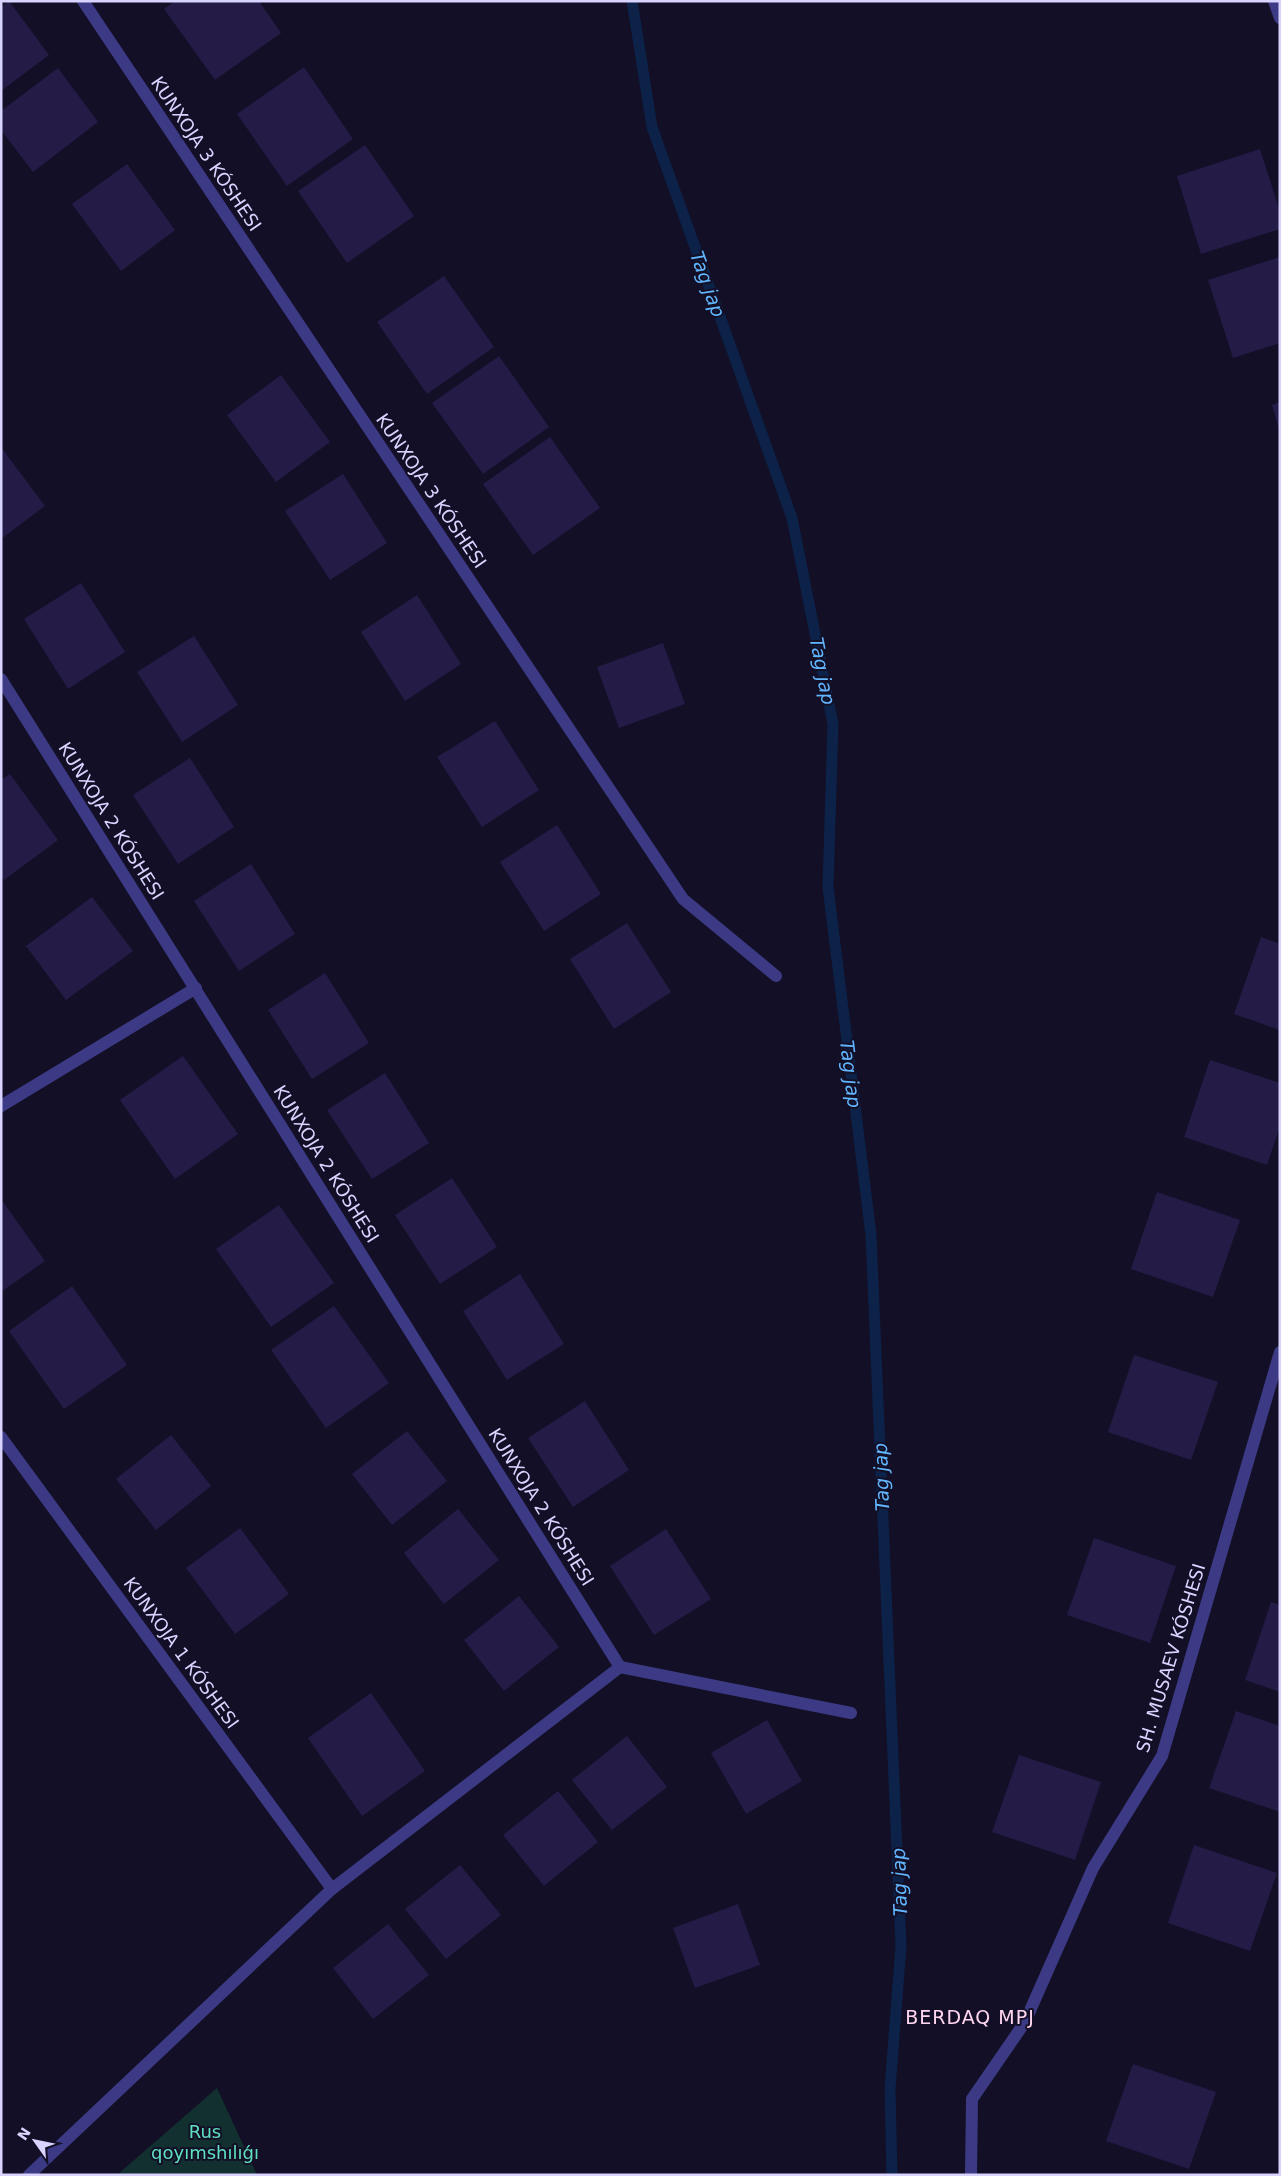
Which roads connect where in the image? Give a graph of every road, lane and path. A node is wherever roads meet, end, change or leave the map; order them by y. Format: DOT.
graph roads {
  1 [pos="83,1"];
  2 [pos="1274,1"];
  3 [pos="1280,18"];
  4 [pos="1,680"];
  5 [pos="776,976"];
  6 [pos="196,988"];
  7 [pos="1,1106"];
  8 [pos="1280,1352"];
  9 [pos="1,1438"];
  10 [pos="620,1667"];
  11 [pos="851,1713"];
  12 [pos="332,1889"];
  13 [pos="29,2175"];
  14 [pos="971,2175"];
  1 -- 5 [label="street, KUNXOJA 3 KÓSHESI"];
  2 -- 3 [label="street"];
  4 -- 6 [label="street, KUNXOJA 2 KÓSHESI"];
  6 -- 7 [label="street"];
  6 -- 10 [label="street, KUNXOJA 2 KÓSHESI"];
  8 -- 14 [label="street, SH. MUSAEV KÓSHESI"];
  9 -- 12 [label="street, KUNXOJA 1 KÓSHESI"];
  10 -- 11 [label="street"];
  10 -- 12 [label="street"];
  12 -- 13 [label="street"];
}
